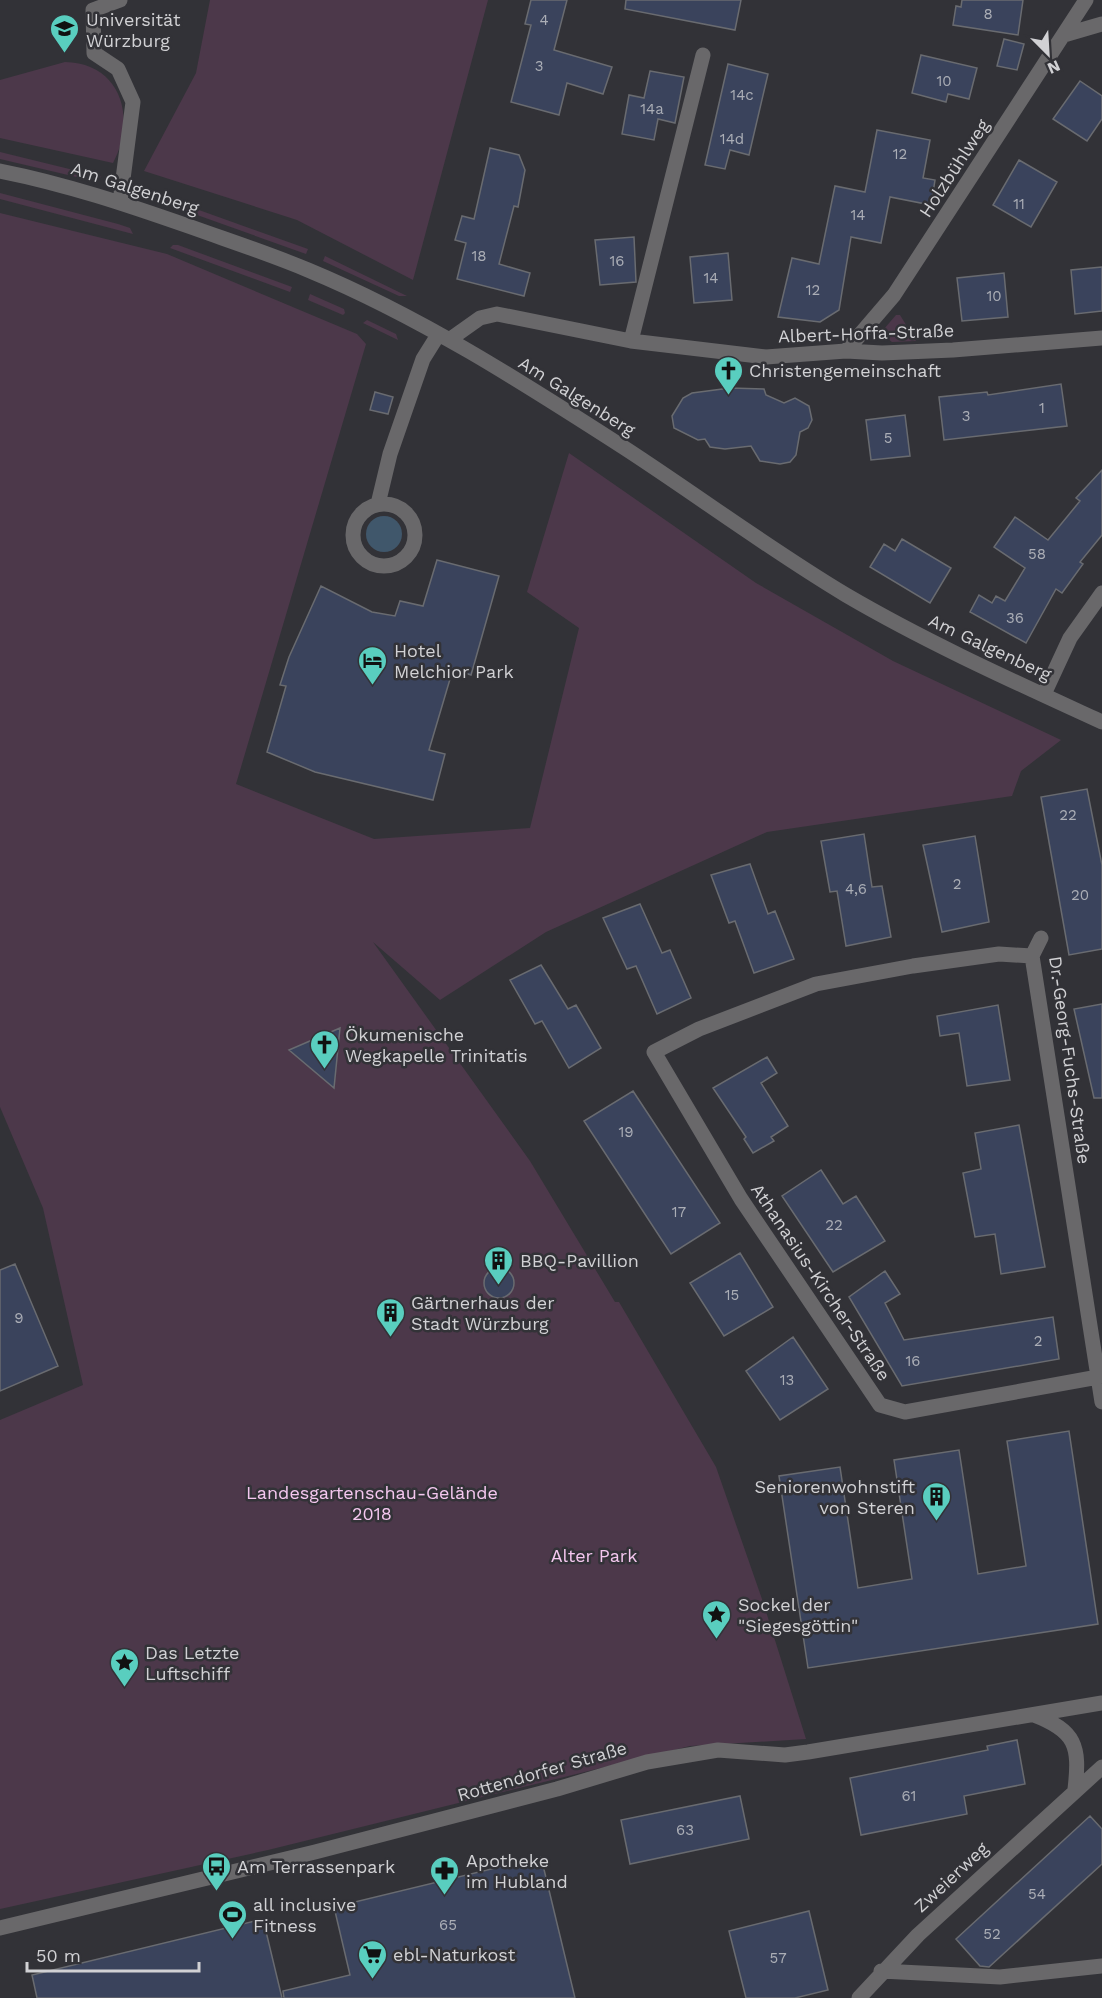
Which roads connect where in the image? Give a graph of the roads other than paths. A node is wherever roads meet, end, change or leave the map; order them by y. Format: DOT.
graph roads {
  1 [pos="120,0"];
  2 [pos="1086,0"];
  3 [pos="1102,24"];
  4 [pos="1064,35"];
  5 [pos="703,55"];
  6 [pos="0,171"];
  7 [pos="120,202"];
  8 [pos="443,338"];
  9 [pos="1102,338"];
  10 [pos="631,341"];
  11 [pos="846,351"];
  12 [pos="378,504"];
  13 [pos="1102,593"];
  14 [pos="1044,694"];
  15 [pos="1102,722"];
  16 [pos="1041,938"];
  17 [pos="1032,956"];
  18 [pos="1098,1377"];
  19 [pos="1102,1402"];
  20 [pos="1102,1703"];
  21 [pos="1034,1715"];
  22 [pos="1102,1767"];
  23 [pos="1075,1789"];
  24 [pos="0,1928"];
  25 [pos="1102,1966"];
  26 [pos="881,1971"];
  27 [pos="859,1998"];
  1 -- 7 [label="street"];
  2 -- 4 [label="street, Holzbühlweg"];
  3 -- 4 [label="street"];
  4 -- 11 [label="street, Holzbühlweg"];
  5 -- 10 [label="street"];
  6 -- 7 [label="street, Am Galgenberg"];
  7 -- 8 [label="street, Am Galgenberg"];
  8 -- 10 [label="street, Albert-Hoffa-Straße"];
  8 -- 12 [label="street"];
  8 -- 14 [label="street, Am Galgenberg"];
  9 -- 11 [label="street, Albert-Hoffa-Straße"];
  10 -- 11 [label="street, Albert-Hoffa-Straße"];
  12 -- 12 [label="street"];
  13 -- 14 [label="street"];
  14 -- 15 [label="street, Am Galgenberg"];
  16 -- 17 [label="street, Dr.-Georg-Fuchs-Straße"];
  17 -- 18 [label="street, Dr.-Georg-Fuchs-Straße"];
  17 -- 18 [label="street, Athanasius-Kircher-Straße"];
  18 -- 19 [label="street, Dr.-Georg-Fuchs-Straße"];
  20 -- 21 [label="street, Rottendorfer Straße"];
  21 -- 23 [label="street"];
  21 -- 24 [label="street, Rottendorfer Straße"];
  22 -- 23 [label="street, Zweierweg"];
  23 -- 26 [label="street, Zweierweg"];
  25 -- 26 [label="street"];
  26 -- 27 [label="street, Zweierweg"];
}
